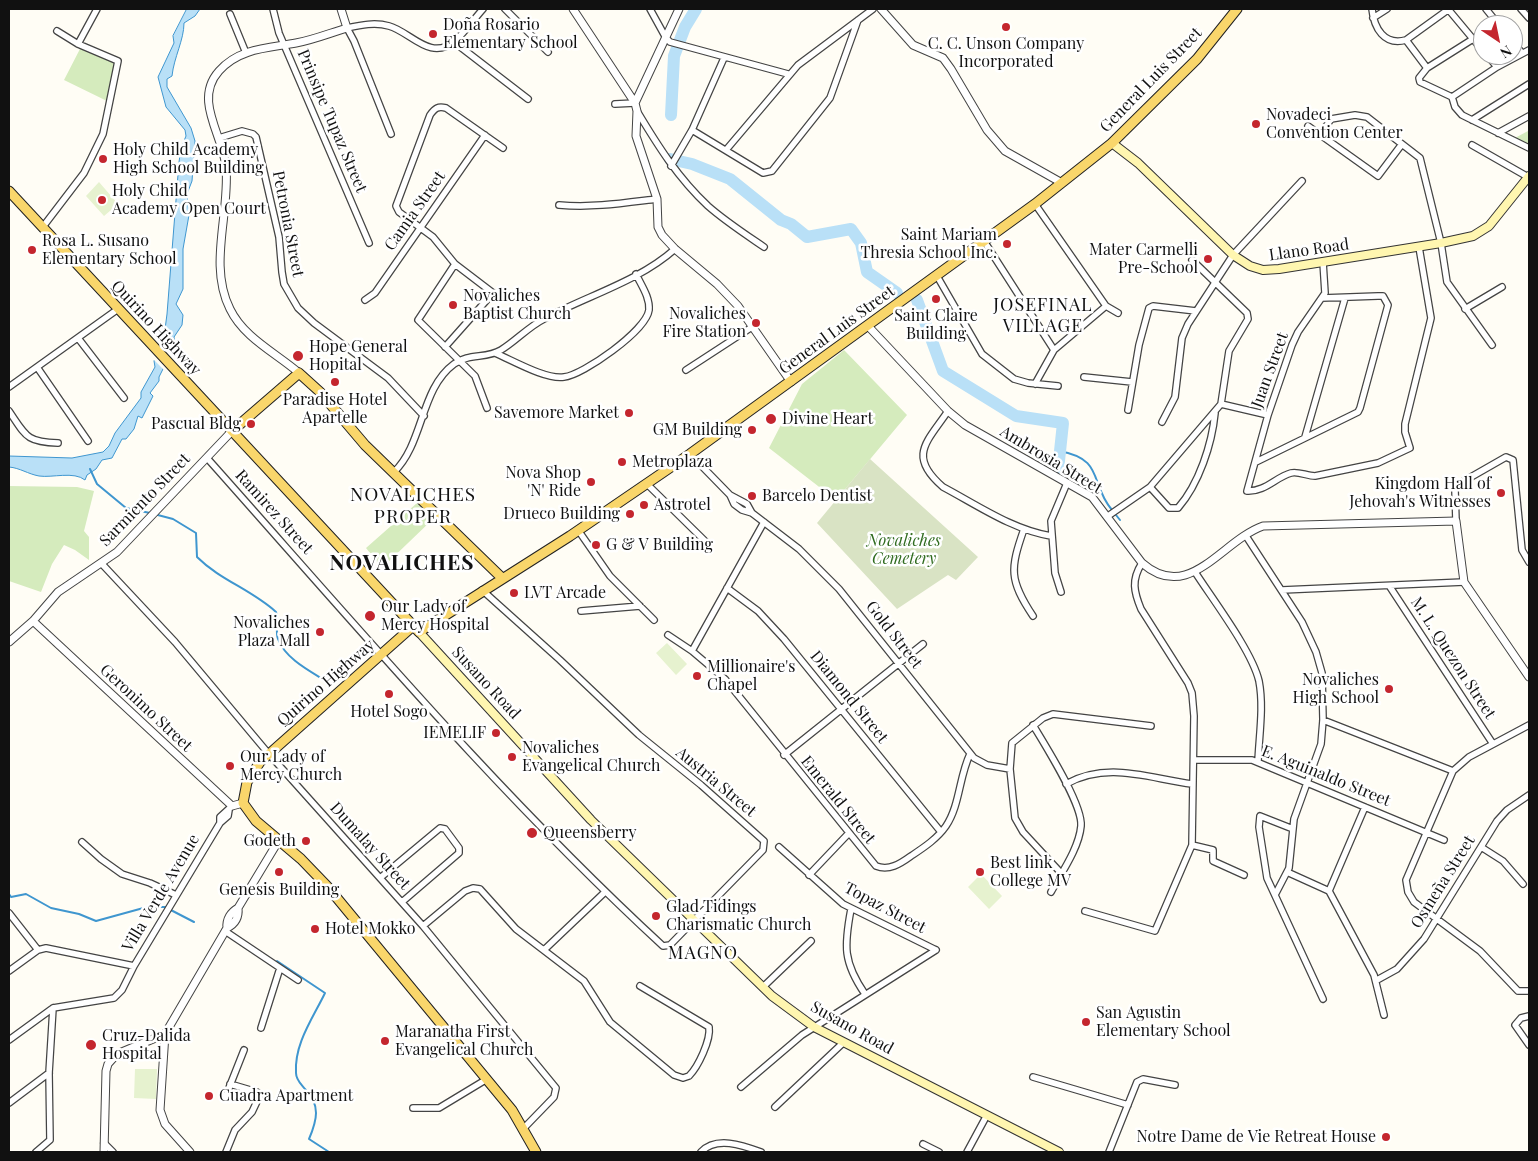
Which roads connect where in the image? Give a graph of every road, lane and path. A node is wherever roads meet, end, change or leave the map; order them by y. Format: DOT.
graph roads {
  1 [pos="96,9"];
  2 [pos="273,9"];
  3 [pos="340,9"];
  4 [pos="483,9"];
  5 [pos="505,9"];
  6 [pos="573,9"];
  7 [pos="650,9"];
  8 [pos="679,9"];
  9 [pos="873,9"];
  10 [pos="882,9"];
  11 [pos="1237,9"];
  12 [pos="1372,9"];
  13 [pos="1387,9"];
  14 [pos="1449,9"];
  15 [pos="1521,9"];
  16 [pos="230,14"];
  17 [pos="1373,18"];
  18 [pos="1529,18"];
  19 [pos="858,20"];
  20 [pos="346,28"];
  21 [pos="57,31"];
  22 [pos="666,38"];
  23 [pos="1473,39"];
  24 [pos="1406,40"];
  25 [pos="454,42"];
  26 [pos="78,44"];
  27 [pos="284,44"];
  28 [pos="548,52"];
  29 [pos="246,53"];
  30 [pos="724,58"];
  31 [pos="1501,65"];
  32 [pos="1497,67"];
  33 [pos="1427,68"];
  34 [pos="788,74"];
  35 [pos="1529,84"];
  36 [pos="1452,96"];
  37 [pos="528,99"];
  38 [pos="635,103"];
  39 [pos="615,104"];
  40 [pos="637,111"];
  41 [pos="1529,116"];
  42 [pos="1472,120"];
  43 [pos="1308,126"];
  44 [pos="692,130"];
  45 [pos="1498,133"];
  46 [pos="391,134"];
  47 [pos="485,135"];
  48 [pos="1320,135"];
  49 [pos="219,138"];
  50 [pos="1112,143"];
  51 [pos="1402,144"];
  52 [pos="1472,145"];
  53 [pos="502,148"];
  54 [pos="1529,148"];
  55 [pos="726,150"];
  56 [pos="671,166"];
  57 [pos="1529,177"];
  58 [pos="1302,181"];
  59 [pos="1062,183"];
  60 [pos="9,191"];
  61 [pos="657,199"];
  62 [pos="1035,204"];
  63 [pos="559,205"];
  64 [pos="420,227"];
  65 [pos="42,228"];
  66 [pos="984,241"];
  67 [pos="369,242"];
  68 [pos="1441,243"];
  69 [pos="764,247"];
  70 [pos="1419,247"];
  71 [pos="674,249"];
  72 [pos="1233,255"];
  73 [pos="1192,260"];
  74 [pos="1324,262"];
  75 [pos="455,264"];
  76 [pos="636,274"];
  77 [pos="936,276"];
  78 [pos="1215,280"];
  79 [pos="1502,287"];
  80 [pos="1322,298"];
  81 [pos="1345,298"];
  82 [pos="365,300"];
  83 [pos="1106,306"];
  84 [pos="118,309"];
  85 [pos="1465,309"];
  86 [pos="1196,311"];
  87 [pos="1118,313"];
  88 [pos="868,326"];
  89 [pos="752,327"];
  90 [pos="78,338"];
  91 [pos="1492,345"];
  92 [pos="445,347"];
  93 [pos="1054,350"];
  94 [pos="496,352"];
  95 [pos="459,360"];
  96 [pos="37,367"];
  97 [pos="686,370"];
  98 [pos="299,372"];
  99 [pos="1084,377"];
  100 [pos="792,382"];
  101 [pos="1132,382"];
  102 [pos="1035,384"];
  103 [pos="1058,386"];
  104 [pos="9,387"];
  105 [pos="124,398"];
  106 [pos="1221,404"];
  107 [pos="487,408"];
  108 [pos="1128,410"];
  109 [pos="9,411"];
  110 [pos="948,411"];
  111 [pos="1215,412"];
  112 [pos="1268,415"];
  113 [pos="424,416"];
  114 [pos="1162,422"];
  115 [pos="232,431"];
  116 [pos="1305,437"];
  117 [pos="88,442"];
  118 [pos="58,443"];
  119 [pos="690,454"];
  120 [pos="207,458"];
  121 [pos="1256,462"];
  122 [pos="394,472"];
  123 [pos="1067,483"];
  124 [pos="646,484"];
  125 [pos="1150,487"];
  126 [pos="1110,515"];
  127 [pos="1456,521"];
  128 [pos="764,522"];
  129 [pos="1024,529"];
  130 [pos="578,530"];
  131 [pos="1051,536"];
  132 [pos="1246,536"];
  133 [pos="706,542"];
  134 [pos="1529,562"];
  135 [pos="1142,563"];
  136 [pos="102,564"];
  137 [pos="1194,572"];
  138 [pos="502,578"];
  139 [pos="1464,582"];
  140 [pos="1390,587"];
  141 [pos="727,588"];
  142 [pos="482,590"];
  143 [pos="1282,590"];
  144 [pos="1061,592"];
  145 [pos="640,606"];
  146 [pos="581,611"];
  147 [pos="1033,616"];
  148 [pos="654,620"];
  149 [pos="33,621"];
  150 [pos="415,629"];
  151 [pos="668,635"];
  152 [pos="9,642"];
  153 [pos="923,644"];
  154 [pos="692,651"];
  155 [pos="381,654"];
  156 [pos="899,663"];
  157 [pos="1529,677"];
  158 [pos="841,709"];
  159 [pos="1323,720"];
  160 [pos="1033,725"];
  161 [pos="1529,725"];
  162 [pos="1151,726"];
  163 [pos="1494,744"];
  164 [pos="268,754"];
  165 [pos="970,754"];
  166 [pos="784,755"];
  167 [pos="1194,760"];
  168 [pos="1258,762"];
  169 [pos="1010,769"];
  170 [pos="1453,771"];
  171 [pos="1308,782"];
  172 [pos="1066,784"];
  173 [pos="1192,784"];
  174 [pos="1529,795"];
  175 [pos="243,804"];
  176 [pos="1365,807"];
  177 [pos="230,808"];
  178 [pos="1293,829"];
  179 [pos="941,832"];
  180 [pos="1425,833"];
  181 [pos="848,834"];
  182 [pos="279,840"];
  183 [pos="1444,840"];
  184 [pos="82,842"];
  185 [pos="1192,845"];
  186 [pos="779,847"];
  187 [pos="1481,847"];
  188 [pos="1287,872"];
  189 [pos="1061,873"];
  190 [pos="809,875"];
  191 [pos="1244,875"];
  192 [pos="380,878"];
  193 [pos="1523,884"];
  194 [pos="1329,891"];
  195 [pos="605,892"];
  196 [pos="1051,892"];
  197 [pos="1276,893"];
  198 [pos="176,895"];
  199 [pos="402,902"];
  200 [pos="851,908"];
  201 [pos="1086,910"];
  202 [pos="9,913"];
  203 [pos="1437,920"];
  204 [pos="695,921"];
  205 [pos="423,926"];
  206 [pos="226,929"];
  207 [pos="811,940"];
  208 [pos="38,950"];
  209 [pos="544,950"];
  210 [pos="134,966"];
  211 [pos="280,968"];
  212 [pos="9,972"];
  213 [pos="298,980"];
  214 [pos="1377,980"];
  215 [pos="640,986"];
  216 [pos="763,988"];
  217 [pos="1529,991"];
  218 [pos="865,994"];
  219 [pos="1323,999"];
  220 [pos="53,1008"];
  221 [pos="1384,1015"];
  222 [pos="1529,1016"];
  223 [pos="814,1027"];
  224 [pos="261,1028"];
  225 [pos="165,1034"];
  226 [pos="9,1040"];
  227 [pos="844,1042"];
  228 [pos="1529,1046"];
  229 [pos="244,1050"];
  230 [pos="49,1073"];
  231 [pos="1033,1077"];
  232 [pos="487,1079"];
  233 [pos="230,1084"];
  234 [pos="1176,1085"];
  235 [pos="741,1087"];
  236 [pos="225,1098"];
  237 [pos="9,1103"];
  238 [pos="1128,1105"];
  239 [pos="775,1107"];
  240 [pos="413,1108"];
  241 [pos="987,1115"];
  242 [pos="524,1128"];
  243 [pos="104,1143"];
  244 [pos="923,1144"];
  245 [pos="36,1152"];
  246 [pos="104,1152"];
  247 [pos="113,1152"];
  248 [pos="190,1152"];
  249 [pos="226,1152"];
  250 [pos="536,1152"];
  251 [pos="700,1152"];
  252 [pos="761,1152"];
  253 [pos="939,1152"];
  254 [pos="967,1152"];
  255 [pos="1059,1152"];
  256 [pos="1109,1152"];
  1 -- 26 [label="street"];
  2 -- 27 [label="street, Prinsipe Tupaz Street"];
  3 -- 20 [label="street"];
  4 -- 25 [label="street"];
  5 -- 28 [label="street"];
  6 -- 38 [label="street"];
  7 -- 22 [label="street"];
  8 -- 22 [label="street"];
  9 -- 19 [label="street"];
  10 -- 59 [label="street"];
  11 -- 50 [label="main road, General Luis Street"];
  12 -- 17 [label="street"];
  13 -- 17 [label="street"];
  14 -- 23 [label="street"];
  14 -- 24 [label="street"];
  15 -- 18 [label="street"];
  16 -- 29 [label="street"];
  17 -- 24 [label="street"];
  19 -- 34 [label="street"];
  19 -- 55 [label="street"];
  20 -- 25 [label="street"];
  20 -- 27 [label="street"];
  20 -- 46 [label="street"];
  21 -- 26 [label="street"];
  22 -- 30 [label="street"];
  22 -- 38 [label="street"];
  23 -- 33 [label="street"];
  24 -- 33 [label="street"];
  25 -- 37 [label="street"];
  26 -- 65 [label="street"];
  27 -- 29 [label="street"];
  27 -- 67 [label="street, Prinsipe Tupaz Street"];
  29 -- 49 [label="street"];
  30 -- 34 [label="street"];
  30 -- 44 [label="street"];
  31 -- 32 [label="street"];
  32 -- 36 [label="street"];
  33 -- 36 [label="street"];
  34 -- 55 [label="street"];
  35 -- 42 [label="street"];
  36 -- 42 [label="street"];
  38 -- 39 [label="street"];
  38 -- 40 [label="street"];
  40 -- 56 [label="street"];
  40 -- 61 [label="street"];
  41 -- 45 [label="street"];
  42 -- 45 [label="street"];
  43 -- 48 [label="street"];
  44 -- 55 [label="street"];
  44 -- 56 [label="street"];
  45 -- 54 [label="street"];
  47 -- 53 [label="street"];
  47 -- 64 [label="street, Camia Street"];
  47 -- 64 [label="street"];
  48 -- 51 [label="street"];
  48 -- 51 [label="street"];
  49 -- 98 [label="street"];
  49 -- 113 [label="street, Petronia Street"];
  50 -- 59 [label="main road, General Luis Street"];
  50 -- 72 [label="main road, Llano Road"];
  51 -- 68 [label="street"];
  52 -- 57 [label="street"];
  56 -- 69 [label="street"];
  57 -- 68 [label="main road, Llano Road"];
  58 -- 72 [label="street"];
  59 -- 62 [label="main road, General Luis Street"];
  60 -- 65 [label="main road, Quirino Highway"];
  61 -- 63 [label="street"];
  61 -- 71 [label="street"];
  62 -- 66 [label="main road, General Luis Street"];
  62 -- 83 [label="street"];
  64 -- 75 [label="street"];
  64 -- 82 [label="street, Camia Street"];
  65 -- 84 [label="main road, Quirino Highway"];
  66 -- 77 [label="main road, General Luis Street"];
  66 -- 93 [label="street"];
  68 -- 70 [label="main road, Llano Road"];
  68 -- 85 [label="street"];
  70 -- 74 [label="main road, Llano Road"];
  70 -- 121 [label="street, Juan Street"];
  71 -- 76 [label="street"];
  71 -- 89 [label="street"];
  72 -- 74 [label="main road, Llano Road"];
  72 -- 78 [label="street"];
  73 -- 78 [label="street"];
  74 -- 80 [label="street, Juan Street"];
  75 -- 92 [label="street"];
  75 -- 92 [label="street"];
  76 -- 94 [label="street"];
  76 -- 94 [label="street"];
  77 -- 88 [label="main road, General Luis Street"];
  77 -- 102 [label="street"];
  78 -- 86 [label="street"];
  78 -- 106 [label="street"];
  79 -- 85 [label="street"];
  80 -- 81 [label="street"];
  80 -- 112 [label="street, Juan Street"];
  81 -- 116 [label="street"];
  81 -- 116 [label="street"];
  83 -- 87 [label="street"];
  83 -- 93 [label="street"];
  84 -- 90 [label="street"];
  84 -- 115 [label="main road, Quirino Highway"];
  85 -- 91 [label="street"];
  86 -- 101 [label="street"];
  86 -- 114 [label="street"];
  88 -- 100 [label="main road, General Luis Street"];
  88 -- 110 [label="street, Ambrosia Street"];
  89 -- 97 [label="street"];
  89 -- 100 [label="street"];
  90 -- 96 [label="street"];
  90 -- 105 [label="street"];
  92 -- 95 [label="street"];
  93 -- 102 [label="street"];
  94 -- 95 [label="street"];
  95 -- 107 [label="street"];
  95 -- 113 [label="street"];
  96 -- 104 [label="street"];
  96 -- 117 [label="street"];
  98 -- 115 [label="main road, Sarmiento Street"];
  98 -- 122 [label="main road"];
  99 -- 101 [label="street"];
  100 -- 119 [label="main road, General Luis Street"];
  101 -- 108 [label="street"];
  102 -- 103 [label="street"];
  106 -- 111 [label="street"];
  106 -- 112 [label="street"];
  109 -- 118 [label="street"];
  110 -- 123 [label="street, Ambrosia Street"];
  110 -- 129 [label="street"];
  111 -- 125 [label="street"];
  111 -- 125 [label="street"];
  112 -- 121 [label="street, Juan Street"];
  113 -- 122 [label="street"];
  115 -- 120 [label="street, Sarmiento Street"];
  115 -- 150 [label="main road, Quirino Highway"];
  116 -- 121 [label="street"];
  119 -- 124 [label="main road, General Luis Street"];
  119 -- 128 [label="street, Gold Street"];
  120 -- 136 [label="street, Sarmiento Street"];
  120 -- 155 [label="street, Ramirez Street"];
  122 -- 138 [label="main road"];
  123 -- 126 [label="street, Ambrosia Street"];
  123 -- 131 [label="street"];
  124 -- 130 [label="main road, General Luis Street"];
  124 -- 133 [label="street"];
  125 -- 126 [label="street"];
  126 -- 135 [label="street, Ambrosia Street"];
  127 -- 132 [label="street, Ambrosia Street"];
  127 -- 134 [label="street"];
  127 -- 139 [label="street"];
  128 -- 141 [label="street"];
  128 -- 156 [label="street, Gold Street"];
  129 -- 131 [label="street"];
  129 -- 147 [label="street"];
  130 -- 138 [label="main road, General Luis Street"];
  130 -- 145 [label="street"];
  131 -- 144 [label="street"];
  132 -- 137 [label="street, Ambrosia Street"];
  132 -- 143 [label="street"];
  135 -- 137 [label="street, Ambrosia Street"];
  135 -- 167 [label="street"];
  136 -- 149 [label="street, Sarmiento Street"];
  136 -- 164 [label="street, Dumalay Street"];
  137 -- 168 [label="street"];
  138 -- 142 [label="main road, General Luis Street"];
  139 -- 140 [label="street"];
  139 -- 157 [label="street"];
  140 -- 143 [label="street"];
  140 -- 163 [label="street, M. L. Quezon Street"];
  141 -- 154 [label="street"];
  141 -- 158 [label="street, Diamond Street"];
  142 -- 150 [label="main road, General Luis Street"];
  142 -- 204 [label="street, Austria Street"];
  143 -- 159 [label="street"];
  145 -- 146 [label="street"];
  145 -- 148 [label="street"];
  149 -- 152 [label="street, Sarmiento Street"];
  149 -- 177 [label="street, Geronimo Street"];
  150 -- 155 [label="main road, Quirino Highway"];
  150 -- 204 [label="main road, Susano Road"];
  151 -- 154 [label="street, Emerald Street"];
  153 -- 156 [label="street"];
  154 -- 166 [label="street, Emerald Street"];
  155 -- 164 [label="main road, Quirino Highway"];
  155 -- 195 [label="street, Ramirez Street"];
  156 -- 158 [label="street"];
  156 -- 165 [label="street, Gold Street"];
  158 -- 166 [label="street"];
  158 -- 179 [label="street, Diamond Street"];
  159 -- 170 [label="street"];
  159 -- 171 [label="street"];
  160 -- 162 [label="street"];
  160 -- 169 [label="street"];
  160 -- 172 [label="street"];
  161 -- 163 [label="street"];
  163 -- 170 [label="street"];
  164 -- 175 [label="main road, Quirino Highway"];
  164 -- 192 [label="street, Dumalay Street"];
  165 -- 169 [label="street, Gold Street"];
  165 -- 179 [label="street, Emerald Street"];
  166 -- 181 [label="street, Emerald Street"];
  167 -- 168 [label="street, E. Aguinaldo Street"];
  167 -- 173 [label="street"];
  168 -- 171 [label="street, E. Aguinaldo Street"];
  169 -- 189 [label="street"];
  170 -- 180 [label="street"];
  171 -- 176 [label="street, E. Aguinaldo Street"];
  171 -- 178 [label="street"];
  172 -- 173 [label="street"];
  172 -- 189 [label="street"];
  173 -- 185 [label="street"];
  174 -- 187 [label="street, Osmeña Street"];
  175 -- 177 [label="street"];
  175 -- 182 [label="main road"];
  176 -- 180 [label="street, E. Aguinaldo Street"];
  176 -- 194 [label="street"];
  177 -- 198 [label="street, Villa Verde Avenue"];
  178 -- 188 [label="street"];
  178 -- 197 [label="street"];
  179 -- 181 [label="street, Emerald Street"];
  180 -- 183 [label="street, E. Aguinaldo Street"];
  180 -- 203 [label="street"];
  181 -- 190 [label="street"];
  182 -- 206 [label="street"];
  182 -- 232 [label="main road"];
  184 -- 198 [label="street"];
  185 -- 191 [label="street"];
  185 -- 201 [label="street"];
  186 -- 190 [label="street, Topaz Street"];
  187 -- 193 [label="street"];
  187 -- 203 [label="street, Osmeña Street"];
  188 -- 194 [label="street"];
  188 -- 197 [label="street"];
  189 -- 196 [label="street"];
  190 -- 200 [label="street, Topaz Street"];
  192 -- 199 [label="street, Dumalay Street"];
  192 -- 199 [label="street"];
  194 -- 214 [label="street"];
  195 -- 204 [label="street, Ramirez Street"];
  195 -- 209 [label="street"];
  197 -- 219 [label="street"];
  198 -- 210 [label="street, Villa Verde Avenue"];
  199 -- 205 [label="street, Dumalay Street"];
  200 -- 218 [label="street"];
  200 -- 218 [label="street, Topaz Street"];
  202 -- 208 [label="street"];
  203 -- 214 [label="street, Osmeña Street"];
  203 -- 217 [label="street"];
  204 -- 216 [label="main road, Susano Road"];
  205 -- 209 [label="street"];
  205 -- 242 [label="street, Dumalay Street"];
  206 -- 211 [label="street"];
  206 -- 225 [label="street"];
  207 -- 216 [label="street"];
  208 -- 210 [label="street, Villa Verde Avenue"];
  208 -- 212 [label="street"];
  209 -- 215 [label="street"];
  210 -- 220 [label="street"];
  211 -- 213 [label="street"];
  211 -- 224 [label="street"];
  214 -- 221 [label="street"];
  216 -- 223 [label="main road, Susano Road"];
  218 -- 223 [label="street"];
  220 -- 226 [label="street"];
  220 -- 230 [label="street"];
  222 -- 228 [label="street"];
  223 -- 227 [label="main road, Susano Road"];
  223 -- 235 [label="street"];
  225 -- 243 [label="street"];
  225 -- 248 [label="street"];
  227 -- 239 [label="street"];
  227 -- 241 [label="main road, Susano Road"];
  229 -- 233 [label="street"];
  230 -- 237 [label="street"];
  230 -- 245 [label="street"];
  231 -- 238 [label="street"];
  232 -- 240 [label="street"];
  232 -- 242 [label="main road"];
  233 -- 236 [label="street"];
  233 -- 249 [label="street"];
  234 -- 238 [label="street"];
  238 -- 256 [label="street"];
  241 -- 254 [label="street"];
  241 -- 255 [label="main road, Susano Road"];
  242 -- 250 [label="main road"];
  243 -- 246 [label="street"];
  243 -- 247 [label="street"];
  244 -- 253 [label="street"];
  251 -- 252 [label="street"];
}
